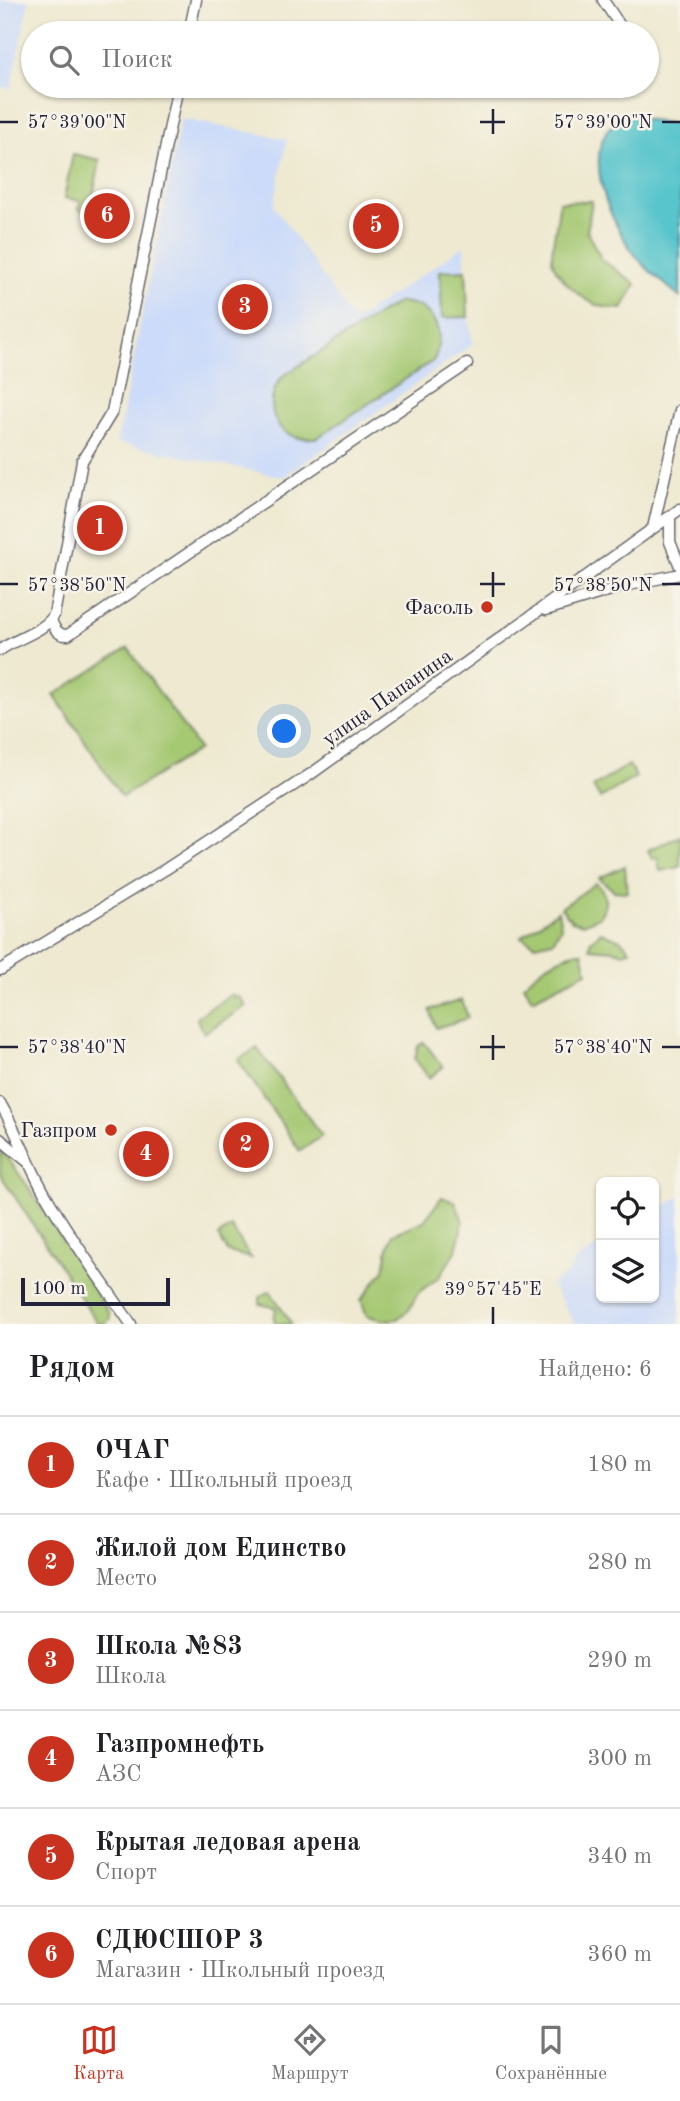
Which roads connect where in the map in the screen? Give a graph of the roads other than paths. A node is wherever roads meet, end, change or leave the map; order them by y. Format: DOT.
graph roads {
  1 [pos="196,0"];
  2 [pos="603,0"];
  3 [pos="192,21"];
  4 [pos="617,21"];
  5 [pos="176,98"];
  6 [pos="467,364"];
  7 [pos="680,410"];
  8 [pos="680,509"];
  9 [pos="670,516"];
  10 [pos="653,528"];
  11 [pos="680,566"];
  12 [pos="680,574"];
  13 [pos="536,613"];
  14 [pos="51,620"];
  15 [pos="0,650"];
  16 [pos="0,970"];
  17 [pos="0,1102"];
  18 [pos="0,1139"];
  19 [pos="29,1162"];
  20 [pos="131,1324"];
  1 -- 3 [label="street"];
  2 -- 4 [label="street"];
  5 -- 14 [label="street"];
  6 -- 14 [label="street"];
  7 -- 10 [label="street"];
  8 -- 9 [label="street, улица Папанина"];
  9 -- 10 [label="street, улица Папанина"];
  9 -- 11 [label="street"];
  10 -- 13 [label="street, улица Папанина"];
  12 -- 13 [label="street"];
  13 -- 16 [label="street, улица Папанина"];
  14 -- 15 [label="street"];
  17 -- 19 [label="street"];
  18 -- 19 [label="street"];
  19 -- 20 [label="street"];
}
